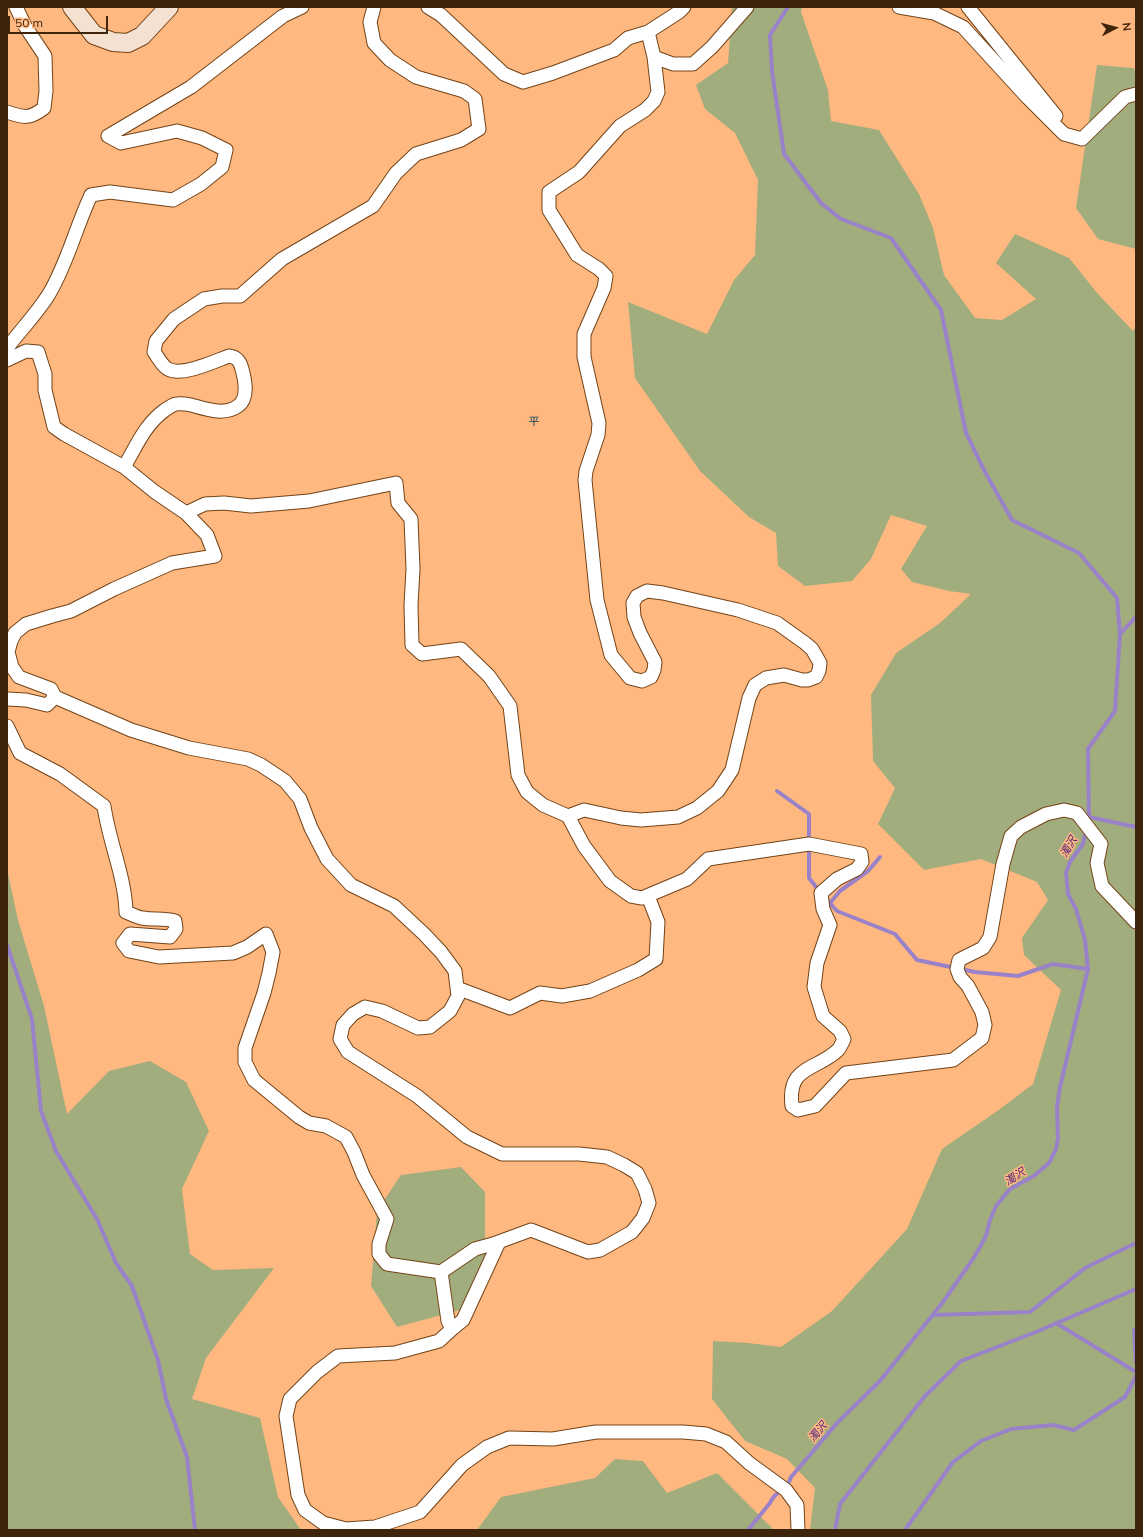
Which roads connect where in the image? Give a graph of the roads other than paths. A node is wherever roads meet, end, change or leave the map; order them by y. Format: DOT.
graph roads {
  1 [pos="16,7"];
  2 [pos="72,7"];
  3 [pos="169,7"];
  4 [pos="302,7"];
  5 [pos="374,7"];
  6 [pos="428,7"];
  7 [pos="684,7"];
  8 [pos="747,7"];
  9 [pos="899,7"];
  10 [pos="968,7"];
  11 [pos="648,32"];
  12 [pos="654,57"];
  13 [pos="1136,94"];
  14 [pos="7,112"];
  15 [pos="1072,136"];
  16 [pos="7,348"];
  17 [pos="7,360"];
  18 [pos="124,467"];
  19 [pos="186,514"];
  20 [pos="55,697"];
  21 [pos="7,698"];
  22 [pos="7,726"];
  23 [pos="568,816"];
  24 [pos="648,896"];
  25 [pos="1136,922"];
  26 [pos="457,988"];
  27 [pos="499,1242"];
  28 [pos="441,1272"];
  29 [pos="452,1329"];
  30 [pos="798,1530"];
  1 -- 14 [label="street"];
  2 -- 3 [label="main road"];
  4 -- 16 [label="street"];
  5 -- 18 [label="street"];
  6 -- 11 [label="street"];
  7 -- 11 [label="street"];
  8 -- 12 [label="street"];
  9 -- 15 [label="street"];
  10 -- 15 [label="street"];
  11 -- 12 [label="street"];
  12 -- 23 [label="street"];
  13 -- 15 [label="street"];
  17 -- 18 [label="street"];
  18 -- 19 [label="street"];
  19 -- 20 [label="street"];
  19 -- 23 [label="street"];
  20 -- 21 [label="street"];
  20 -- 26 [label="street"];
  22 -- 28 [label="street"];
  23 -- 24 [label="street"];
  24 -- 25 [label="street"];
  24 -- 26 [label="street"];
  26 -- 27 [label="street"];
  27 -- 28 [label="street"];
  27 -- 29 [label="street"];
  28 -- 29 [label="street"];
  29 -- 30 [label="street"];
}
